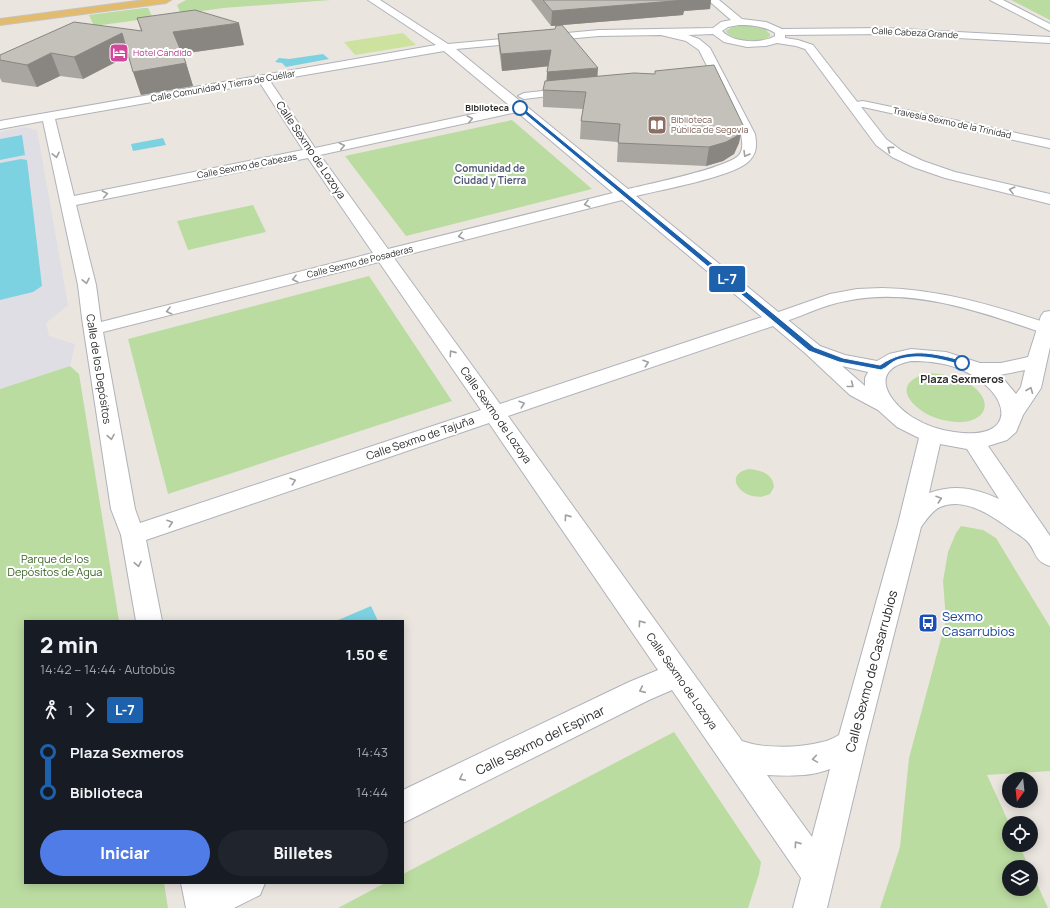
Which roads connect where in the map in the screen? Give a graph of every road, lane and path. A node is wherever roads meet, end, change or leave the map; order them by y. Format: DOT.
graph roads {
  1 [pos="125,0"];
  2 [pos="166,0"];
  3 [pos="373,0"];
  4 [pos="713,0"];
  5 [pos="995,0"];
  6 [pos="0,17"];
  7 [pos="0,22"];
  8 [pos="739,22"];
  9 [pos="1050,28"];
  10 [pos="716,31"];
  11 [pos="828,31"];
  12 [pos="661,32"];
  13 [pos="779,36"];
  14 [pos="728,40"];
  15 [pos="1050,40"];
  16 [pos="446,47"];
  17 [pos="809,47"];
  18 [pos="704,48"];
  19 [pos="263,79"];
  20 [pos="585,90"];
  21 [pos="522,102"];
  22 [pos="853,104"];
  23 [pos="48,116"];
  24 [pos="0,125"];
  25 [pos="1050,144"];
  26 [pos="312,153"];
  27 [pos="625,195"];
  28 [pos="1050,199"];
  29 [pos="67,202"];
  30 [pos="384,256"];
  31 [pos="776,319"];
  32 [pos="1048,322"];
  33 [pos="94,329"];
  34 [pos="812,349"];
  35 [pos="1036,362"];
  36 [pos="881,368"];
  37 [pos="978,369"];
  38 [pos="884,405"];
  39 [pos="1014,413"];
  40 [pos="494,414"];
  41 [pos="931,435"];
  42 [pos="973,441"];
  43 [pos="910,524"];
  44 [pos="133,535"];
  45 [pos="1037,536"];
  46 [pos="1050,556"];
  47 [pos="149,620"];
  48 [pos="677,674"];
  49 [pos="851,745"];
  50 [pos="731,751"];
  51 [pos="404,807"];
  52 [pos="819,876"];
  53 [pos="245,884"];
  54 [pos="201,899"];
  55 [pos="810,908"];
  1 -- 6 [label="main road"];
  2 -- 7 [label="main road"];
  3 -- 16 [label="street"];
  4 -- 8 [label="street"];
  5 -- 9 [label="street"];
  8 -- 10 [label="street"];
  8 -- 13 [label="street"];
  10 -- 12 [label="street"];
  10 -- 14 [label="street"];
  11 -- 13 [label="street, Calle Cabeza Grande"];
  11 -- 15 [label="street, Calle Cabeza Grande"];
  11 -- 17 [label="street"];
  12 -- 16 [label="street, Calle Comunidad y Tierra de Cuéllar"];
  12 -- 18 [label="street"];
  13 -- 14 [label="street"];
  13 -- 17 [label="street"];
  14 -- 18 [label="street"];
  16 -- 19 [label="street, Calle Comunidad y Tierra de Cuéllar"];
  16 -- 21 [label="street"];
  17 -- 22 [label="street"];
  18 -- 27 [label="street, Calle Sexmo de Posaderas, one-way"];
  19 -- 23 [label="street, Calle Comunidad y Tierra de Cuéllar"];
  19 -- 26 [label="street, Calle Sexmo de Lozoya"];
  20 -- 21 [label="street"];
  26 -- 21 [label="street, Calle Sexmo de Cabezas, one-way"];
  21 -- 27 [label="street"];
  22 -- 25 [label="street, Travesía Sexmo de la Trinidad"];
  28 -- 22 [label="street, one-way"];
  23 -- 24 [label="street, Calle Comunidad y Tierra de Cuéllar"];
  23 -- 29 [label="street, Calle de los Depósitos, one-way"];
  29 -- 26 [label="street, Calle Sexmo de Cabezas, one-way"];
  26 -- 30 [label="street, Calle Sexmo de Lozoya"];
  27 -- 30 [label="street, Calle Sexmo de Posaderas, one-way"];
  27 -- 31 [label="street"];
  29 -- 33 [label="street, Calle de los Depósitos, one-way"];
  30 -- 33 [label="street, Calle Sexmo de Posaderas, one-way"];
  40 -- 30 [label="street, Calle Sexmo de Lozoya, one-way"];
  31 -- 32 [label="street"];
  31 -- 34 [label="street"];
  40 -- 31 [label="street, Calle Sexmo de Tajuña, one-way"];
  32 -- 35 [label="street"];
  33 -- 44 [label="street, Calle de los Depósitos, one-way"];
  34 -- 36 [label="street"];
  34 -- 38 [label="street, one-way"];
  35 -- 37 [label="street"];
  39 -- 35 [label="street, one-way"];
  36 -- 37 [label="street"];
  36 -- 38 [label="street"];
  37 -- 39 [label="street"];
  38 -- 41 [label="street"];
  39 -- 42 [label="street"];
  44 -- 40 [label="street, Calle Sexmo de Tajuña, one-way"];
  48 -- 40 [label="street, Calle Sexmo de Lozoya, one-way"];
  41 -- 42 [label="street"];
  41 -- 43 [label="street, Calle Sexmo de Casarrubios"];
  42 -- 45 [label="street"];
  43 -- 45 [label="street, one-way"];
  43 -- 49 [label="street, Calle Sexmo de Casarrubios"];
  44 -- 47 [label="street, Calle de los Depósitos, one-way"];
  45 -- 46 [label="street"];
  48 -- 50 [label="street, Calle Sexmo de Lozoya"];
  48 -- 51 [label="street, Calle Sexmo del Espinar, one-way"];
  49 -- 50 [label="street, one-way"];
  49 -- 52 [label="street, Calle Sexmo de Casarrubios"];
  52 -- 50 [label="street, Calle Sexmo de Lozoya, one-way"];
  52 -- 55 [label="street, Calle Sexmo de Casarrubios"];
  53 -- 54 [label="street"];
}
